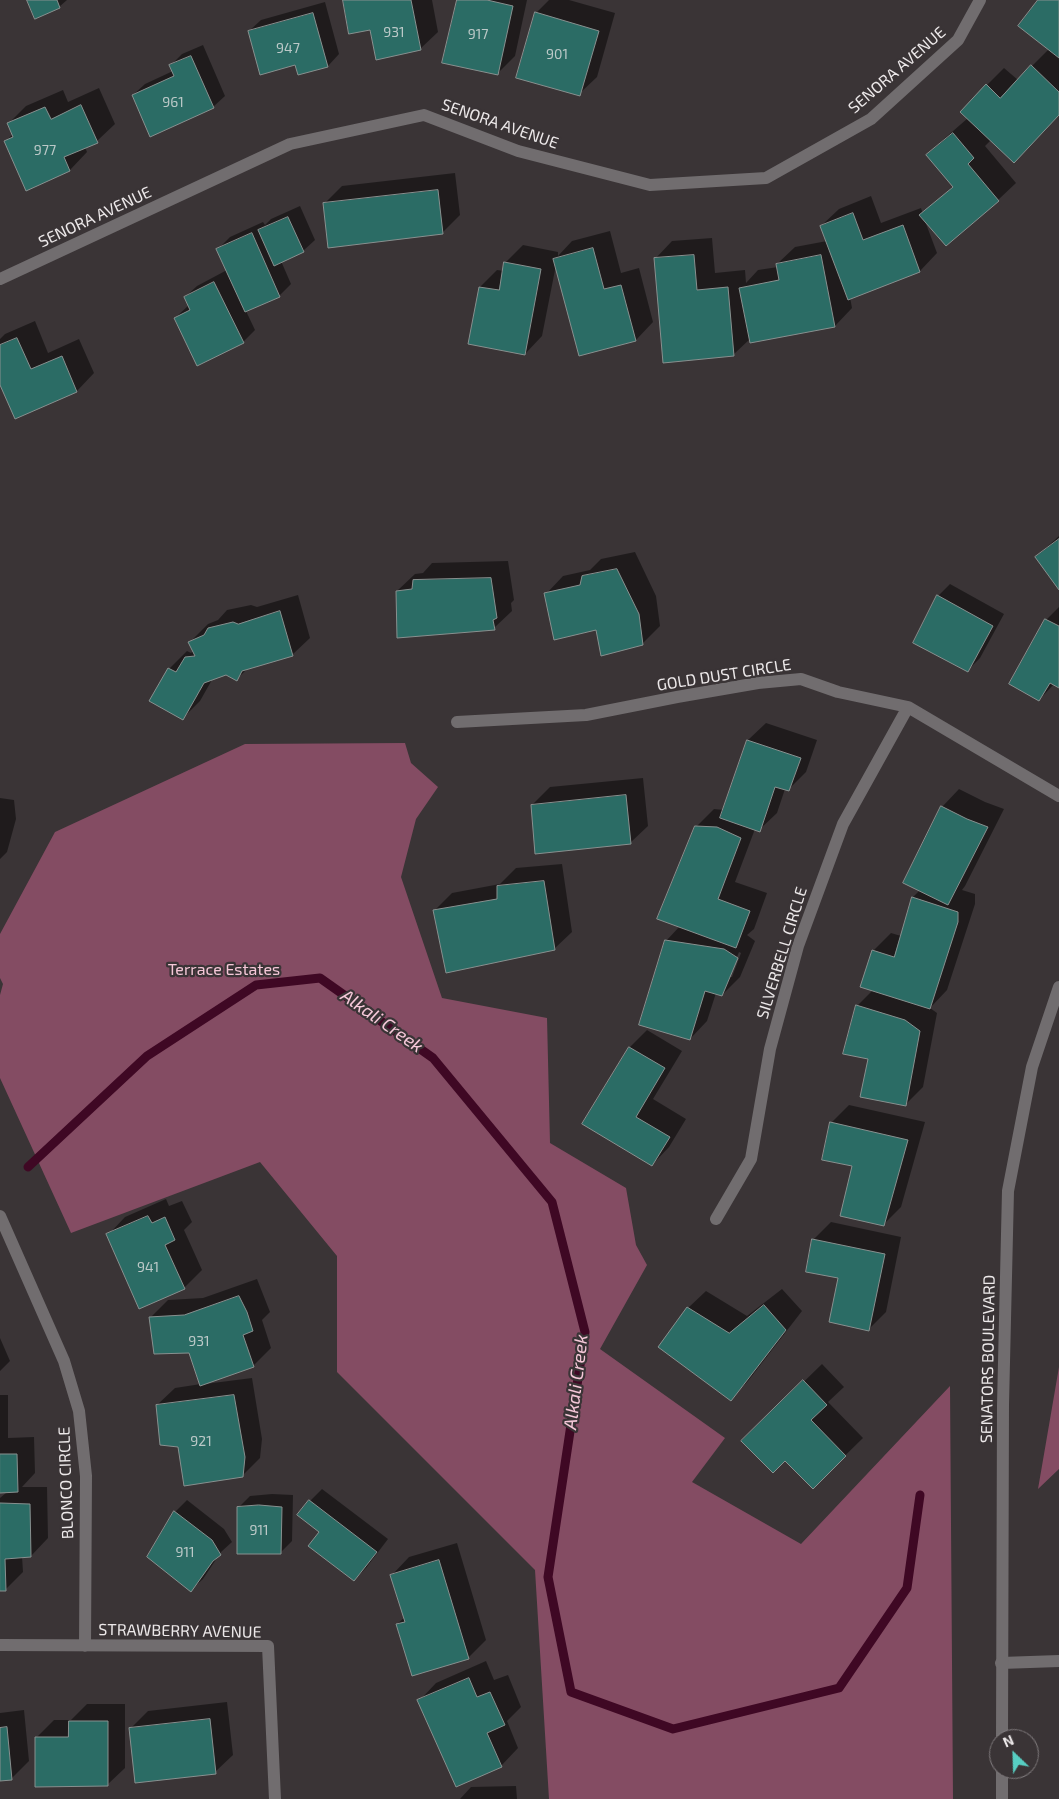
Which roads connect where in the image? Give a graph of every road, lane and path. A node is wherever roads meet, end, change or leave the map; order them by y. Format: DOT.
graph roads {
  1 [pos="980,0"];
  2 [pos="0,279"];
  3 [pos="908,707"];
  4 [pos="457,722"];
  5 [pos="1059,796"];
  6 [pos="1059,987"];
  7 [pos="0,1216"];
  8 [pos="716,1218"];
  9 [pos="0,1645"];
  10 [pos="85,1646"];
  11 [pos="1059,1661"];
  12 [pos="1002,1663"];
  13 [pos="1002,1729"];
  14 [pos="1002,1779"];
  15 [pos="275,1799"];
  16 [pos="1002,1799"];
  1 -- 2 [label="street, SENORA AVENUE"];
  3 -- 4 [label="street, GOLD DUST CIRCLE"];
  3 -- 5 [label="street, GOLD DUST CIRCLE"];
  3 -- 8 [label="street, SILVERBELL CIRCLE"];
  6 -- 12 [label="street, SENATORS BOULEVARD"];
  7 -- 10 [label="street, BLONCO CIRCLE"];
  9 -- 10 [label="street, STRAWBERRY AVENUE"];
  10 -- 15 [label="street, STRAWBERRY AVENUE"];
  11 -- 12 [label="street"];
  12 -- 13 [label="street, SENATORS BOULEVARD"];
  14 -- 16 [label="street"];
}
